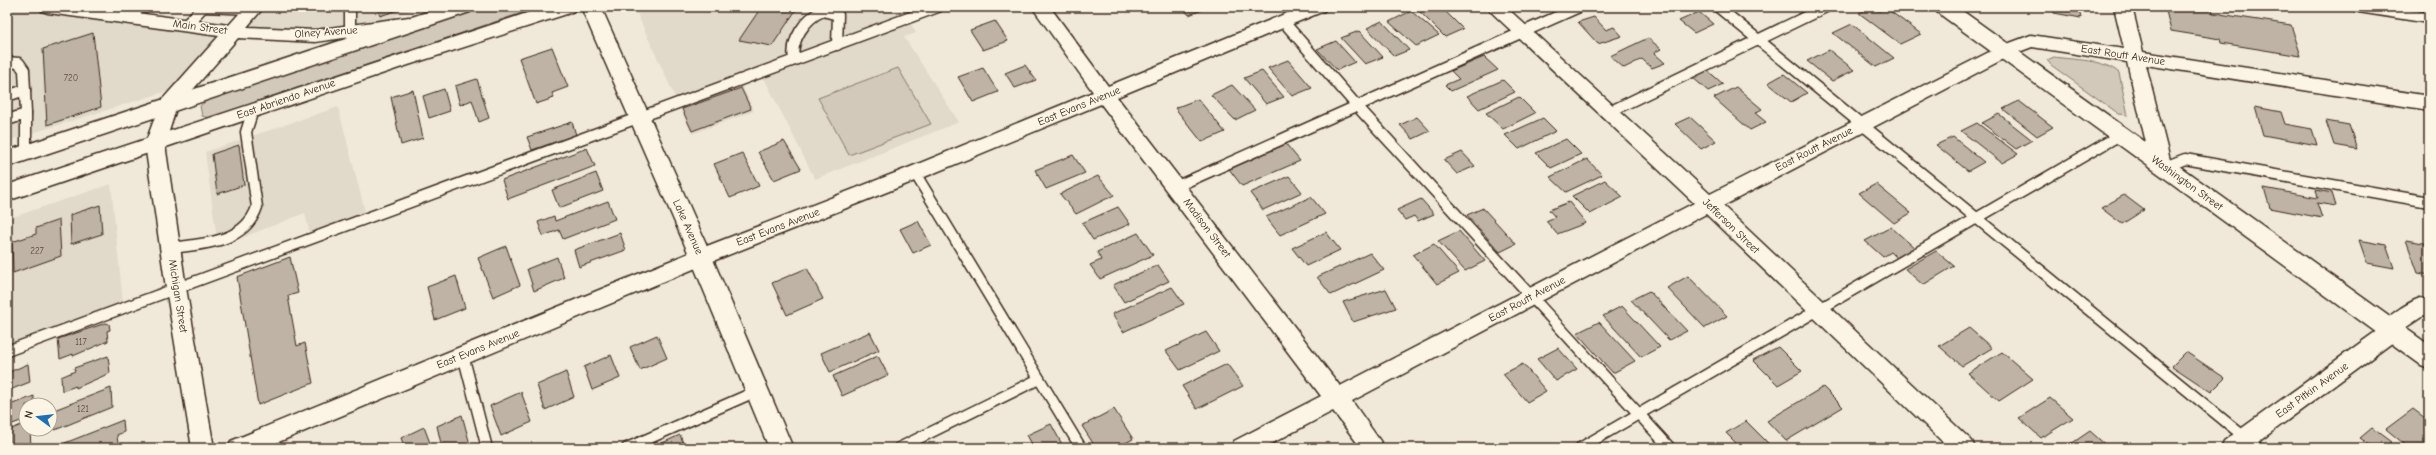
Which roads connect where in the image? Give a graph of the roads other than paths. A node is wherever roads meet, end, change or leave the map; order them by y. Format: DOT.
graph roads {
  1 [pos="48,7"];
  2 [pos="202,7"];
  3 [pos="350,7"];
  4 [pos="463,7"];
  5 [pos="566,7"];
  6 [pos="591,7"];
  7 [pos="938,7"];
  8 [pos="1041,7"];
  9 [pos="1318,7"];
  10 [pos="1495,7"];
  11 [pos="1579,7"];
  12 [pos="1718,7"];
  13 [pos="1826,7"];
  14 [pos="1944,7"];
  15 [pos="2123,7"];
  16 [pos="2359,7"];
  17 [pos="226,8"];
  18 [pos="254,8"];
  19 [pos="134,12"];
  20 [pos="2429,18"];
  21 [pos="418,21"];
  22 [pos="1283,21"];
  23 [pos="186,25"];
  24 [pos="234,32"];
  25 [pos="350,32"];
  26 [pos="1522,32"];
  27 [pos="1760,39"];
  28 [pos="837,44"];
  29 [pos="2005,51"];
  30 [pos="2135,56"];
  31 [pos="794,60"];
  32 [pos="7,62"];
  33 [pos="25,90"];
  34 [pos="1105,95"];
  35 [pos="7,96"];
  36 [pos="2429,103"];
  37 [pos="168,106"];
  38 [pos="1357,106"];
  39 [pos="253,110"];
  40 [pos="1608,112"];
  41 [pos="26,114"];
  42 [pos="639,118"];
  43 [pos="7,120"];
  44 [pos="1862,124"];
  45 [pos="2120,135"];
  46 [pos="155,144"];
  47 [pos="26,153"];
  48 [pos="7,159"];
  49 [pos="2163,165"];
  50 [pos="915,173"];
  51 [pos="1175,187"];
  52 [pos="7,193"];
  53 [pos="2429,202"];
  54 [pos="1708,204"];
  55 [pos="1975,218"];
  56 [pos="170,248"];
  57 [pos="701,257"];
  58 [pos="176,288"];
  59 [pos="1532,296"];
  60 [pos="2429,308"];
  61 [pos="1818,309"];
  62 [pos="2390,330"];
  63 [pos="7,351"];
  64 [pos="463,355"];
  65 [pos="2429,358"];
  66 [pos="1039,379"];
  67 [pos="757,391"];
  68 [pos="1336,399"];
  69 [pos="1639,414"];
  70 [pos="2245,445"];
  71 [pos="203,448"];
  72 [pos="239,448"];
  73 [pos="488,448"];
  74 [pos="627,448"];
  75 [pos="781,448"];
  76 [pos="899,448"];
  77 [pos="1081,448"];
  78 [pos="1242,448"];
  79 [pos="1374,448"];
  80 [pos="1580,448"];
  81 [pos="1670,448"];
  82 [pos="1964,448"];
  1 -- 19 [label="street, Main Street"];
  2 -- 17 [label="lane"];
  2 -- 23 [label="lane"];
  3 -- 25 [label="lane"];
  4 -- 21 [label="street"];
  5 -- 39 [label="street, East Abriendo Avenue"];
  6 -- 42 [label="street, Lake Avenue"];
  7 -- 28 [label="lane"];
  8 -- 34 [label="street, Madison Street"];
  9 -- 22 [label="street, East Evans Avenue"];
  10 -- 26 [label="street, Jefferson Street"];
  11 -- 26 [label="lane"];
  12 -- 27 [label="lane"];
  13 -- 27 [label="lane"];
  14 -- 29 [label="street, Washington Street"];
  15 -- 30 [label="street"];
  16 -- 20 [label="lane"];
  17 -- 18 [label="lane"];
  18 -- 24 [label="street"];
  19 -- 23 [label="street, Main Street"];
  21 -- 25 [label="street, Olney Avenue"];
  21 -- 37 [label="street"];
  22 -- 34 [label="street, East Evans Avenue"];
  22 -- 38 [label="lane"];
  23 -- 24 [label="street, Main Street"];
  24 -- 25 [label="street, Olney Avenue"];
  24 -- 37 [label="street"];
  26 -- 38 [label="lane"];
  26 -- 40 [label="street, Jefferson Street"];
  27 -- 40 [label="lane"];
  27 -- 44 [label="lane"];
  28 -- 31 [label="lane"];
  28 -- 31 [label="lane"];
  29 -- 30 [label="street, East Routt Avenue"];
  29 -- 44 [label="street, East Routt Avenue"];
  29 -- 45 [label="street, Washington Street"];
  30 -- 36 [label="street, East Routt Avenue"];
  30 -- 49 [label="street"];
  31 -- 42 [label="lane"];
  32 -- 33 [label="lane"];
  33 -- 35 [label="lane"];
  33 -- 41 [label="lane"];
  34 -- 50 [label="street, East Evans Avenue"];
  34 -- 51 [label="street, Madison Street"];
  37 -- 46 [label="street"];
  37 -- 47 [label="street"];
  38 -- 51 [label="lane"];
  38 -- 59 [label="lane"];
  39 -- 46 [label="street, East Abriendo Avenue"];
  39 -- 56 [label="lane"];
  40 -- 54 [label="street, Jefferson Street"];
  41 -- 43 [label="lane"];
  41 -- 47 [label="lane"];
  42 -- 57 [label="street, Lake Avenue"];
  42 -- 58 [label="lane"];
  44 -- 54 [label="street, East Routt Avenue"];
  44 -- 55 [label="lane"];
  45 -- 49 [label="street, Washington Street"];
  45 -- 55 [label="lane"];
  46 -- 52 [label="street, East Abriendo Avenue"];
  46 -- 56 [label="street, Michigan Street"];
  47 -- 48 [label="street"];
  49 -- 53 [label="lane"];
  49 -- 62 [label="street, Washington Street"];
  50 -- 57 [label="street, East Evans Avenue"];
  50 -- 66 [label="lane"];
  51 -- 68 [label="street, Madison Street"];
  54 -- 59 [label="street, East Routt Avenue"];
  54 -- 61 [label="street, Jefferson Street"];
  55 -- 61 [label="lane"];
  55 -- 70 [label="lane"];
  56 -- 58 [label="street, Michigan Street"];
  57 -- 64 [label="street, East Evans Avenue"];
  57 -- 67 [label="street, Lake Avenue"];
  58 -- 63 [label="lane"];
  58 -- 71 [label="street, Michigan Street"];
  59 -- 68 [label="street, East Routt Avenue"];
  59 -- 69 [label="lane"];
  60 -- 62 [label="street, East Pitkin Avenue"];
  61 -- 69 [label="lane"];
  61 -- 82 [label="street, Jefferson Street"];
  62 -- 65 [label="street, Washington Street"];
  62 -- 70 [label="street, East Pitkin Avenue"];
  64 -- 72 [label="street, East Evans Avenue"];
  64 -- 73 [label="lane"];
  66 -- 76 [label="lane"];
  66 -- 77 [label="lane"];
  67 -- 74 [label="lane"];
  67 -- 75 [label="street, Lake Avenue"];
  68 -- 78 [label="street, East Routt Avenue"];
  68 -- 79 [label="street, Madison Street"];
  69 -- 80 [label="lane"];
  69 -- 81 [label="lane"];
}
